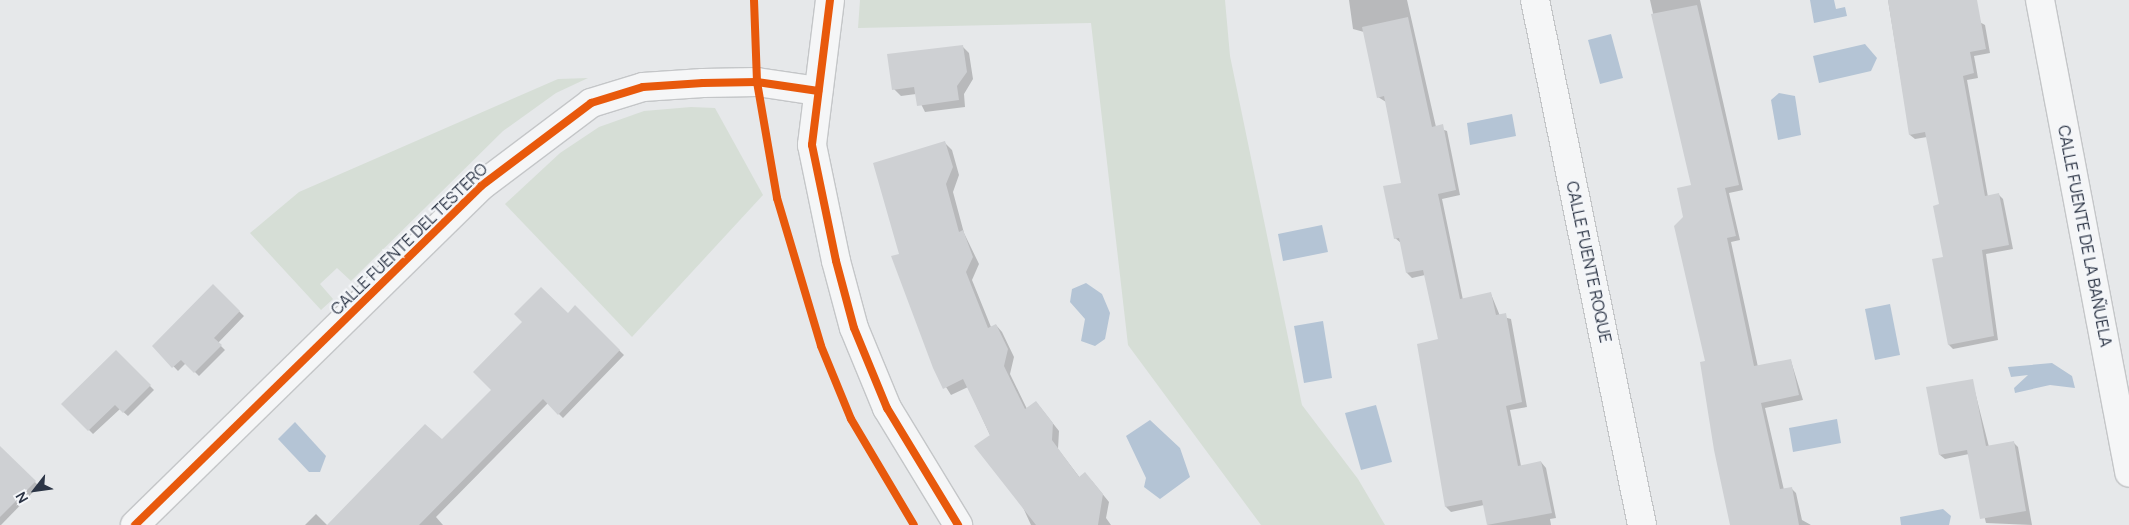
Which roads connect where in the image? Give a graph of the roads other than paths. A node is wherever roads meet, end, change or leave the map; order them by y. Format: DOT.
graph roads {
  1 [pos="830,0"];
  2 [pos="1535,0"];
  3 [pos="2040,0"];
  4 [pos="818,91"];
  5 [pos="2129,473"];
  6 [pos="135,525"];
  7 [pos="958,525"];
  8 [pos="1642,525"];
  1 -- 4 [label="street"];
  2 -- 8 [label="street, CALLE FUENTE ROQUE"];
  3 -- 5 [label="street, CALLE FUENTE DE LA BAÑUELA"];
  4 -- 6 [label="street, CALLE FUENTE DEL TESTERO"];
  4 -- 7 [label="street"];
}
